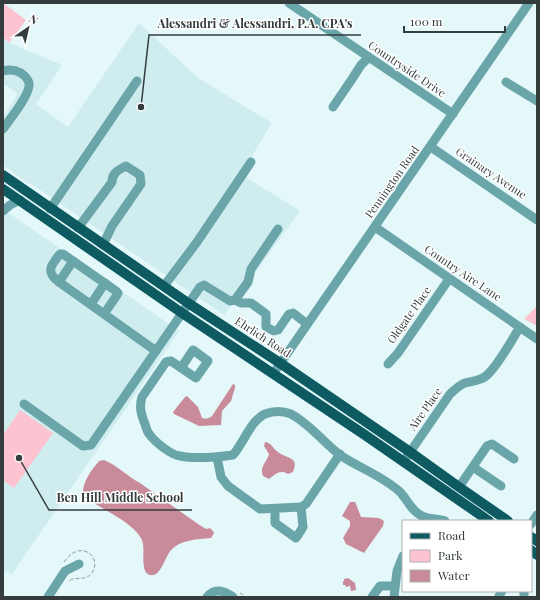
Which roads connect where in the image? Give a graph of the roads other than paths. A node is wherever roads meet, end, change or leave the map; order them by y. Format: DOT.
graph roads {
  1 [pos="289,3"];
  2 [pos="529,3"];
  3 [pos="368,58"];
  4 [pos="3,71"];
  5 [pos="137,81"];
  6 [pos="506,82"];
  7 [pos="537,101"];
  8 [pos="333,107"];
  9 [pos="453,114"];
  10 [pos="3,129"];
  11 [pos="430,147"];
  12 [pos="251,162"];
  13 [pos="3,175"];
  14 [pos="3,189"];
  15 [pos="20,200"];
  16 [pos="50,209"];
  17 [pos="3,211"];
  18 [pos="537,220"];
  19 [pos="375,227"];
  20 [pos="78,228"];
  21 [pos="278,229"];
  22 [pos="103,245"];
  23 [pos="73,261"];
  24 [pos="448,278"];
  25 [pos="58,282"];
  26 [pos="105,283"];
  27 [pos="164,286"];
  28 [pos="235,300"];
  29 [pos="188,303"];
  30 [pos="91,304"];
  31 [pos="182,313"];
  32 [pos="104,314"];
  33 [pos="307,324"];
  34 [pos="520,327"];
  35 [pos="537,339"];
  36 [pos="156,351"];
  37 [pos="280,363"];
  38 [pos="388,364"];
  39 [pos="181,368"];
  40 [pos="273,374"];
  41 [pos="24,404"];
  42 [pos="410,452"];
  43 [pos="340,454"];
  44 [pos="217,457"];
  45 [pos="514,459"];
  46 [pos="404,461"];
  47 [pos="473,467"];
  48 [pos="501,486"];
  49 [pos="459,487"];
  50 [pos="301,508"];
  51 [pos="275,509"];
  52 [pos="420,519"];
  53 [pos="443,520"];
  54 [pos="488,520"];
  55 [pos="507,520"];
  56 [pos="402,559"];
  57 [pos="79,564"];
  58 [pos="395,586"];
  59 [pos="48,597"];
  60 [pos="207,597"];
  61 [pos="233,597"];
  62 [pos="372,597"];
  63 [pos="394,597"];
  1 -- 3 [label="street, Countryside Drive"];
  2 -- 9 [label="street, Pennington Road"];
  3 -- 8 [label="street"];
  3 -- 9 [label="street, Countryside Drive"];
  4 -- 10 [label="street"];
  5 -- 16 [label="street"];
  6 -- 7 [label="street"];
  9 -- 11 [label="street, Pennington Road"];
  11 -- 18 [label="street, Grainary Avenue"];
  11 -- 19 [label="street, Pennington Road"];
  12 -- 27 [label="street"];
  13 -- 16 [label="main road, Ehrlich Road"];
  14 -- 15 [label="main road"];
  15 -- 17 [label="street"];
  15 -- 31 [label="main road"];
  16 -- 20 [label="main road, Ehrlich Road"];
  19 -- 24 [label="street, Country Aire Lane"];
  19 -- 33 [label="street, Pennington Road"];
  20 -- 22 [label="main road, Ehrlich Road"];
  20 -- 22 [label="street"];
  21 -- 28 [label="street"];
  22 -- 27 [label="main road, Ehrlich Road"];
  23 -- 25 [label="street"];
  23 -- 25 [label="street"];
  23 -- 26 [label="street"];
  24 -- 34 [label="street, Country Aire Lane"];
  24 -- 38 [label="street, Oldgate Place"];
  25 -- 30 [label="street"];
  26 -- 30 [label="street"];
  26 -- 32 [label="street"];
  27 -- 29 [label="main road, Ehrlich Road"];
  28 -- 29 [label="street"];
  28 -- 33 [label="street"];
  29 -- 31 [label="street"];
  29 -- 37 [label="main road, Ehrlich Road"];
  30 -- 32 [label="street"];
  31 -- 36 [label="street"];
  31 -- 40 [label="main road"];
  32 -- 36 [label="street"];
  33 -- 37 [label="street, Pennington Road"];
  34 -- 35 [label="street, Country Aire Lane"];
  34 -- 42 [label="street, Aire Place"];
  36 -- 41 [label="street"];
  37 -- 40 [label="street, Pennington Road"];
  37 -- 42 [label="main road, Ehrlich Road"];
  39 -- 44 [label="street"];
  40 -- 46 [label="main road"];
  42 -- 46 [label="street, Aire Place"];
  42 -- 49 [label="main road, Ehrlich Road"];
  43 -- 44 [label="street"];
  43 -- 50 [label="street"];
  43 -- 52 [label="street"];
  44 -- 51 [label="street"];
  45 -- 47 [label="street"];
  46 -- 54 [label="main road"];
  47 -- 48 [label="street"];
  47 -- 49 [label="street"];
  49 -- 55 [label="main road, Ehrlich Road"];
  50 -- 51 [label="street"];
  50 -- 51 [label="street"];
  52 -- 53 [label="street"];
  56 -- 58 [label="street"];
  57 -- 59 [label="street"];
  58 -- 62 [label="street"];
  58 -- 63 [label="street"];
  60 -- 61 [label="street"];
}
